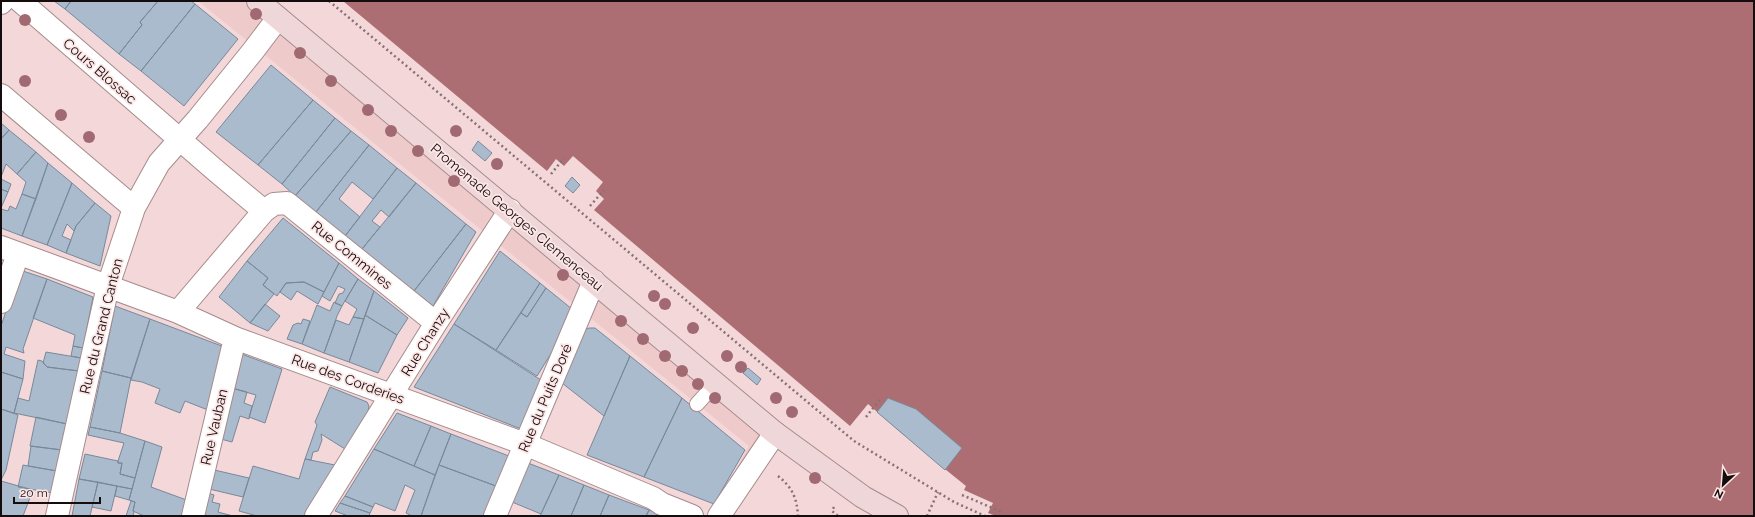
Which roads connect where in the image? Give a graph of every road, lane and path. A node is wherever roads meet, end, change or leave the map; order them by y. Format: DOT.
graph roads {
  1 [pos="20,1"];
  2 [pos="258,1"];
  3 [pos="329,1"];
  4 [pos="278,18"];
  5 [pos="1,95"];
  6 [pos="180,140"];
  7 [pos="564,158"];
  8 [pos="551,174"];
  9 [pos="604,190"];
  10 [pos="590,206"];
  11 [pos="134,208"];
  12 [pos="264,210"];
  13 [pos="510,210"];
  14 [pos="9,251"];
  15 [pos="594,280"];
  16 [pos="108,286"];
  17 [pos="1,302"];
  18 [pos="178,312"];
  19 [pos="436,323"];
  20 [pos="235,338"];
  21 [pos="715,384"];
  22 [pos="392,396"];
  23 [pos="881,398"];
  24 [pos="697,404"];
  25 [pos="866,417"];
  26 [pos="775,433"];
  27 [pos="525,444"];
  28 [pos="779,477"];
  29 [pos="938,492"];
  30 [pos="962,494"];
  31 [pos="834,508"];
  32 [pos="1002,512"];
  33 [pos="57,516"];
  34 [pos="193,516"];
  35 [pos="316,516"];
  36 [pos="495,516"];
  37 [pos="692,516"];
  38 [pos="720,516"];
  39 [pos="798,516"];
  40 [pos="838,516"];
  41 [pos="897,516"];
  42 [pos="927,516"];
  43 [pos="985,516"];
  1 -- 6 [label="street, Cours Blossac"];
  2 -- 4 [label="street, Promenade Georges Clemenceau"];
  3 -- 29 [label="path"];
  4 -- 6 [label="street, Rue du Grand Canton"];
  4 -- 13 [label="street, Promenade Georges Clemenceau"];
  5 -- 11 [label="street"];
  6 -- 11 [label="street, Rue du Grand Canton"];
  6 -- 12 [label="street"];
  7 -- 8 [label="path"];
  9 -- 10 [label="path"];
  11 -- 16 [label="street, Rue du Grand Canton"];
  12 -- 18 [label="street, Rue Commines"];
  12 -- 19 [label="street, Rue Commines"];
  13 -- 15 [label="street, Promenade Georges Clemenceau"];
  13 -- 19 [label="street, Rue Chanzy"];
  14 -- 16 [label="street, Rue des Corderies"];
  14 -- 17 [label="street"];
  15 -- 21 [label="street, Promenade Georges Clemenceau"];
  15 -- 27 [label="street, Rue du Puits Doré"];
  16 -- 18 [label="street, Rue des Corderies"];
  16 -- 33 [label="street, Rue du Grand Canton"];
  18 -- 20 [label="street, Rue des Corderies"];
  19 -- 22 [label="street, Rue Chanzy"];
  20 -- 22 [label="street, Rue des Corderies"];
  20 -- 34 [label="street, Rue Vauban"];
  21 -- 24 [label="lane"];
  21 -- 26 [label="street, Promenade Georges Clemenceau"];
  22 -- 27 [label="street, Rue des Corderies"];
  22 -- 35 [label="street, Rue Chanzy"];
  23 -- 25 [label="path"];
  26 -- 38 [label="street"];
  26 -- 41 [label="street, Promenade Georges Clemenceau"];
  27 -- 36 [label="street, Rue du Puits Doré"];
  27 -- 37 [label="street, Rue des Corderies"];
  28 -- 39 [label="path"];
  29 -- 42 [label="path"];
  29 -- 43 [label="path"];
  30 -- 32 [label="path"];
  31 -- 40 [label="path"];
}
